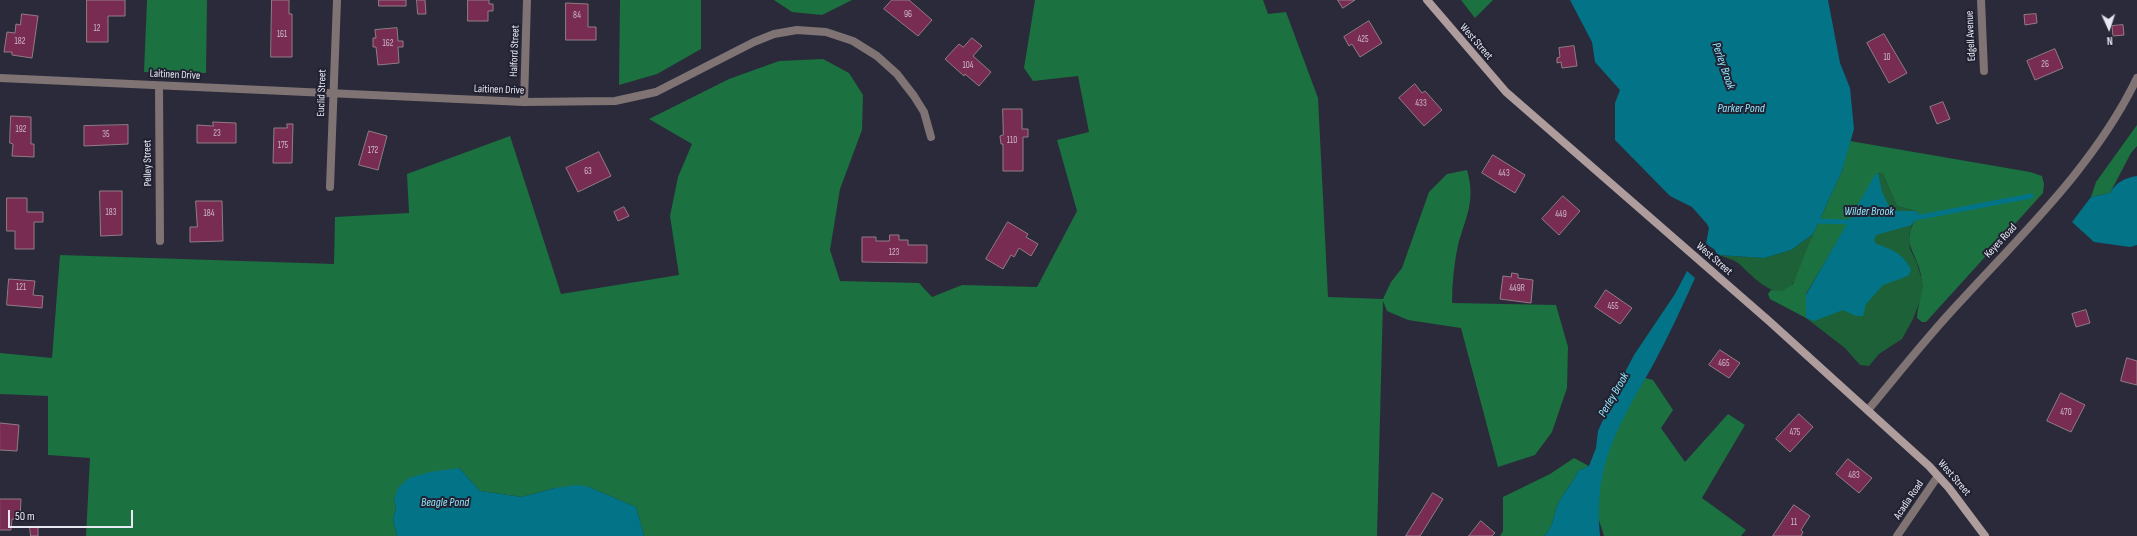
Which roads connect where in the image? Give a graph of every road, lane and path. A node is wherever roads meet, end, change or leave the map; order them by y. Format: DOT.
graph roads {
  1 [pos="336,0"];
  2 [pos="527,0"];
  3 [pos="1427,0"];
  4 [pos="1981,0"];
  5 [pos="1984,71"];
  6 [pos="0,78"];
  7 [pos="2137,78"];
  8 [pos="159,86"];
  9 [pos="333,94"];
  10 [pos="524,102"];
  11 [pos="931,137"];
  12 [pos="330,187"];
  13 [pos="160,241"];
  14 [pos="1868,410"];
  15 [pos="1938,476"];
  16 [pos="1897,536"];
  17 [pos="1986,536"];
  1 -- 9 [label="street, Euclid Street"];
  2 -- 10 [label="street, Halford Street"];
  3 -- 14 [label="main road, West Street"];
  4 -- 5 [label="street, Edgell Avenue"];
  6 -- 8 [label="street, Laitinen Drive"];
  7 -- 14 [label="street, Keyes Road"];
  8 -- 9 [label="street, Laitinen Drive"];
  8 -- 13 [label="street, Pelley Street"];
  9 -- 10 [label="street, Laitinen Drive"];
  9 -- 12 [label="street, Euclid Street"];
  10 -- 11 [label="street, Laitinen Drive"];
  14 -- 15 [label="main road, West Street"];
  15 -- 16 [label="street, Acadia Road"];
  15 -- 17 [label="main road, West Street"];
}
